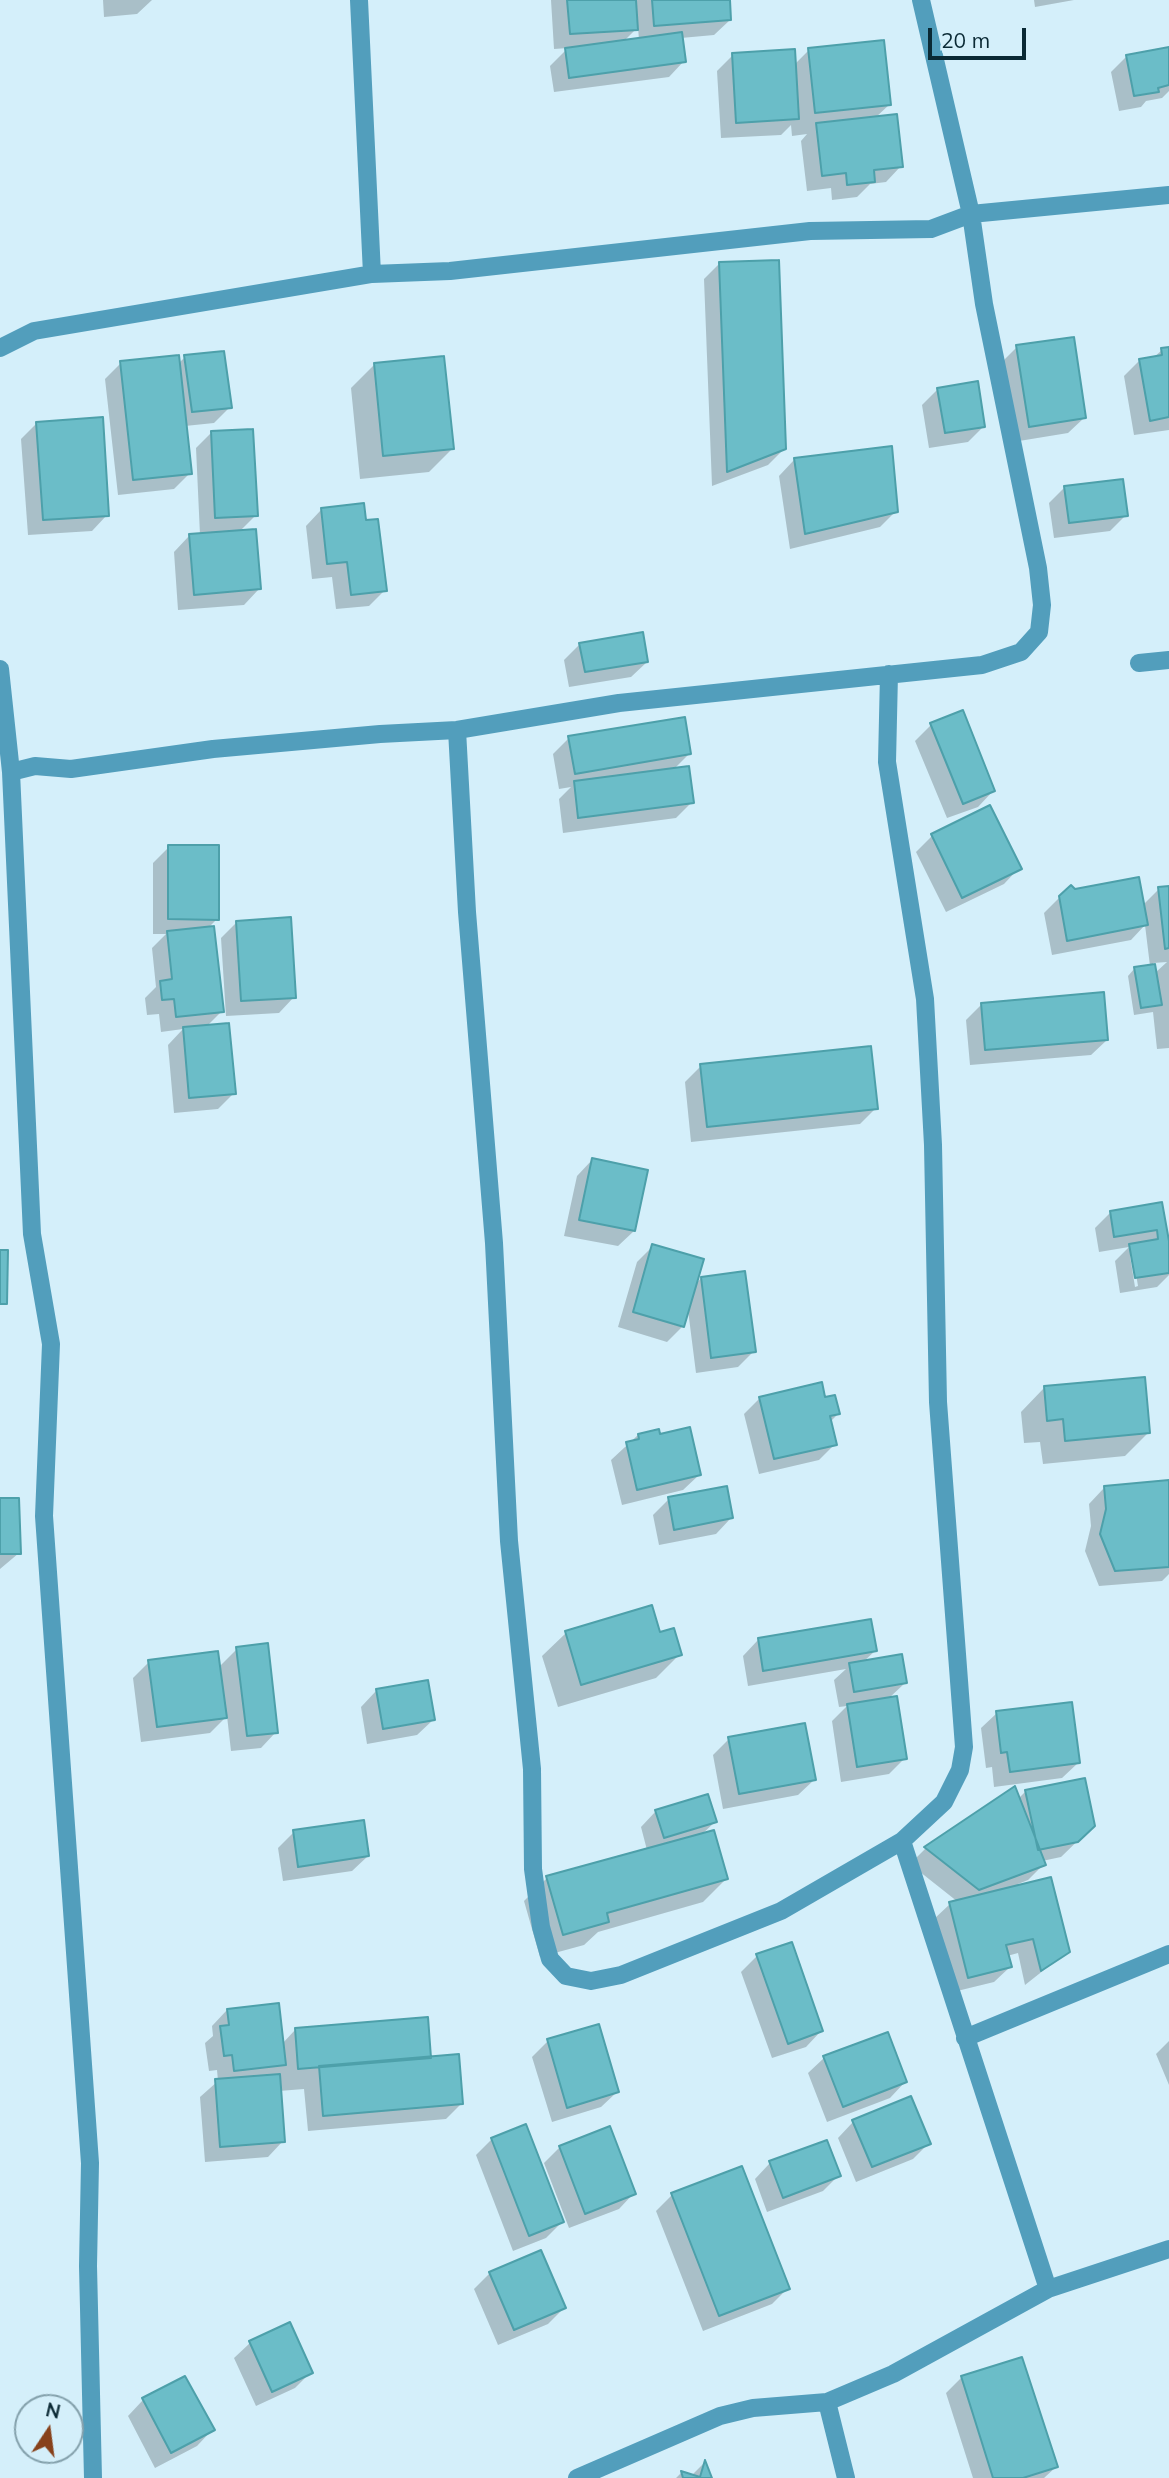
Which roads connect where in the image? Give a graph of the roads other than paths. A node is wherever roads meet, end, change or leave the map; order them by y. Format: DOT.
graph roads {
  1 [pos="359,0"];
  2 [pos="921,0"];
  3 [pos="1169,195"];
  4 [pos="971,214"];
  5 [pos="372,274"];
  6 [pos="0,348"];
  7 [pos="1169,660"];
  8 [pos="1139,663"];
  9 [pos="0,669"];
  10 [pos="889,674"];
  11 [pos="457,730"];
  12 [pos="11,772"];
  13 [pos="902,1841"];
  14 [pos="1169,1954"];
  15 [pos="965,2038"];
  16 [pos="1169,2249"];
  17 [pos="1048,2289"];
  18 [pos="827,2402"];
  19 [pos="93,2478"];
  20 [pos="577,2478"];
  21 [pos="846,2478"];
  1 -- 5 [label="street"];
  2 -- 4 [label="street"];
  3 -- 4 [label="street"];
  4 -- 5 [label="street"];
  4 -- 10 [label="street"];
  5 -- 6 [label="street"];
  7 -- 8 [label="street"];
  9 -- 12 [label="street"];
  10 -- 11 [label="street"];
  10 -- 13 [label="street"];
  11 -- 12 [label="street"];
  11 -- 13 [label="street"];
  12 -- 19 [label="street"];
  13 -- 15 [label="street"];
  14 -- 15 [label="street"];
  15 -- 17 [label="street"];
  16 -- 17 [label="street"];
  17 -- 18 [label="street"];
  18 -- 20 [label="street"];
  18 -- 21 [label="street"];
}
